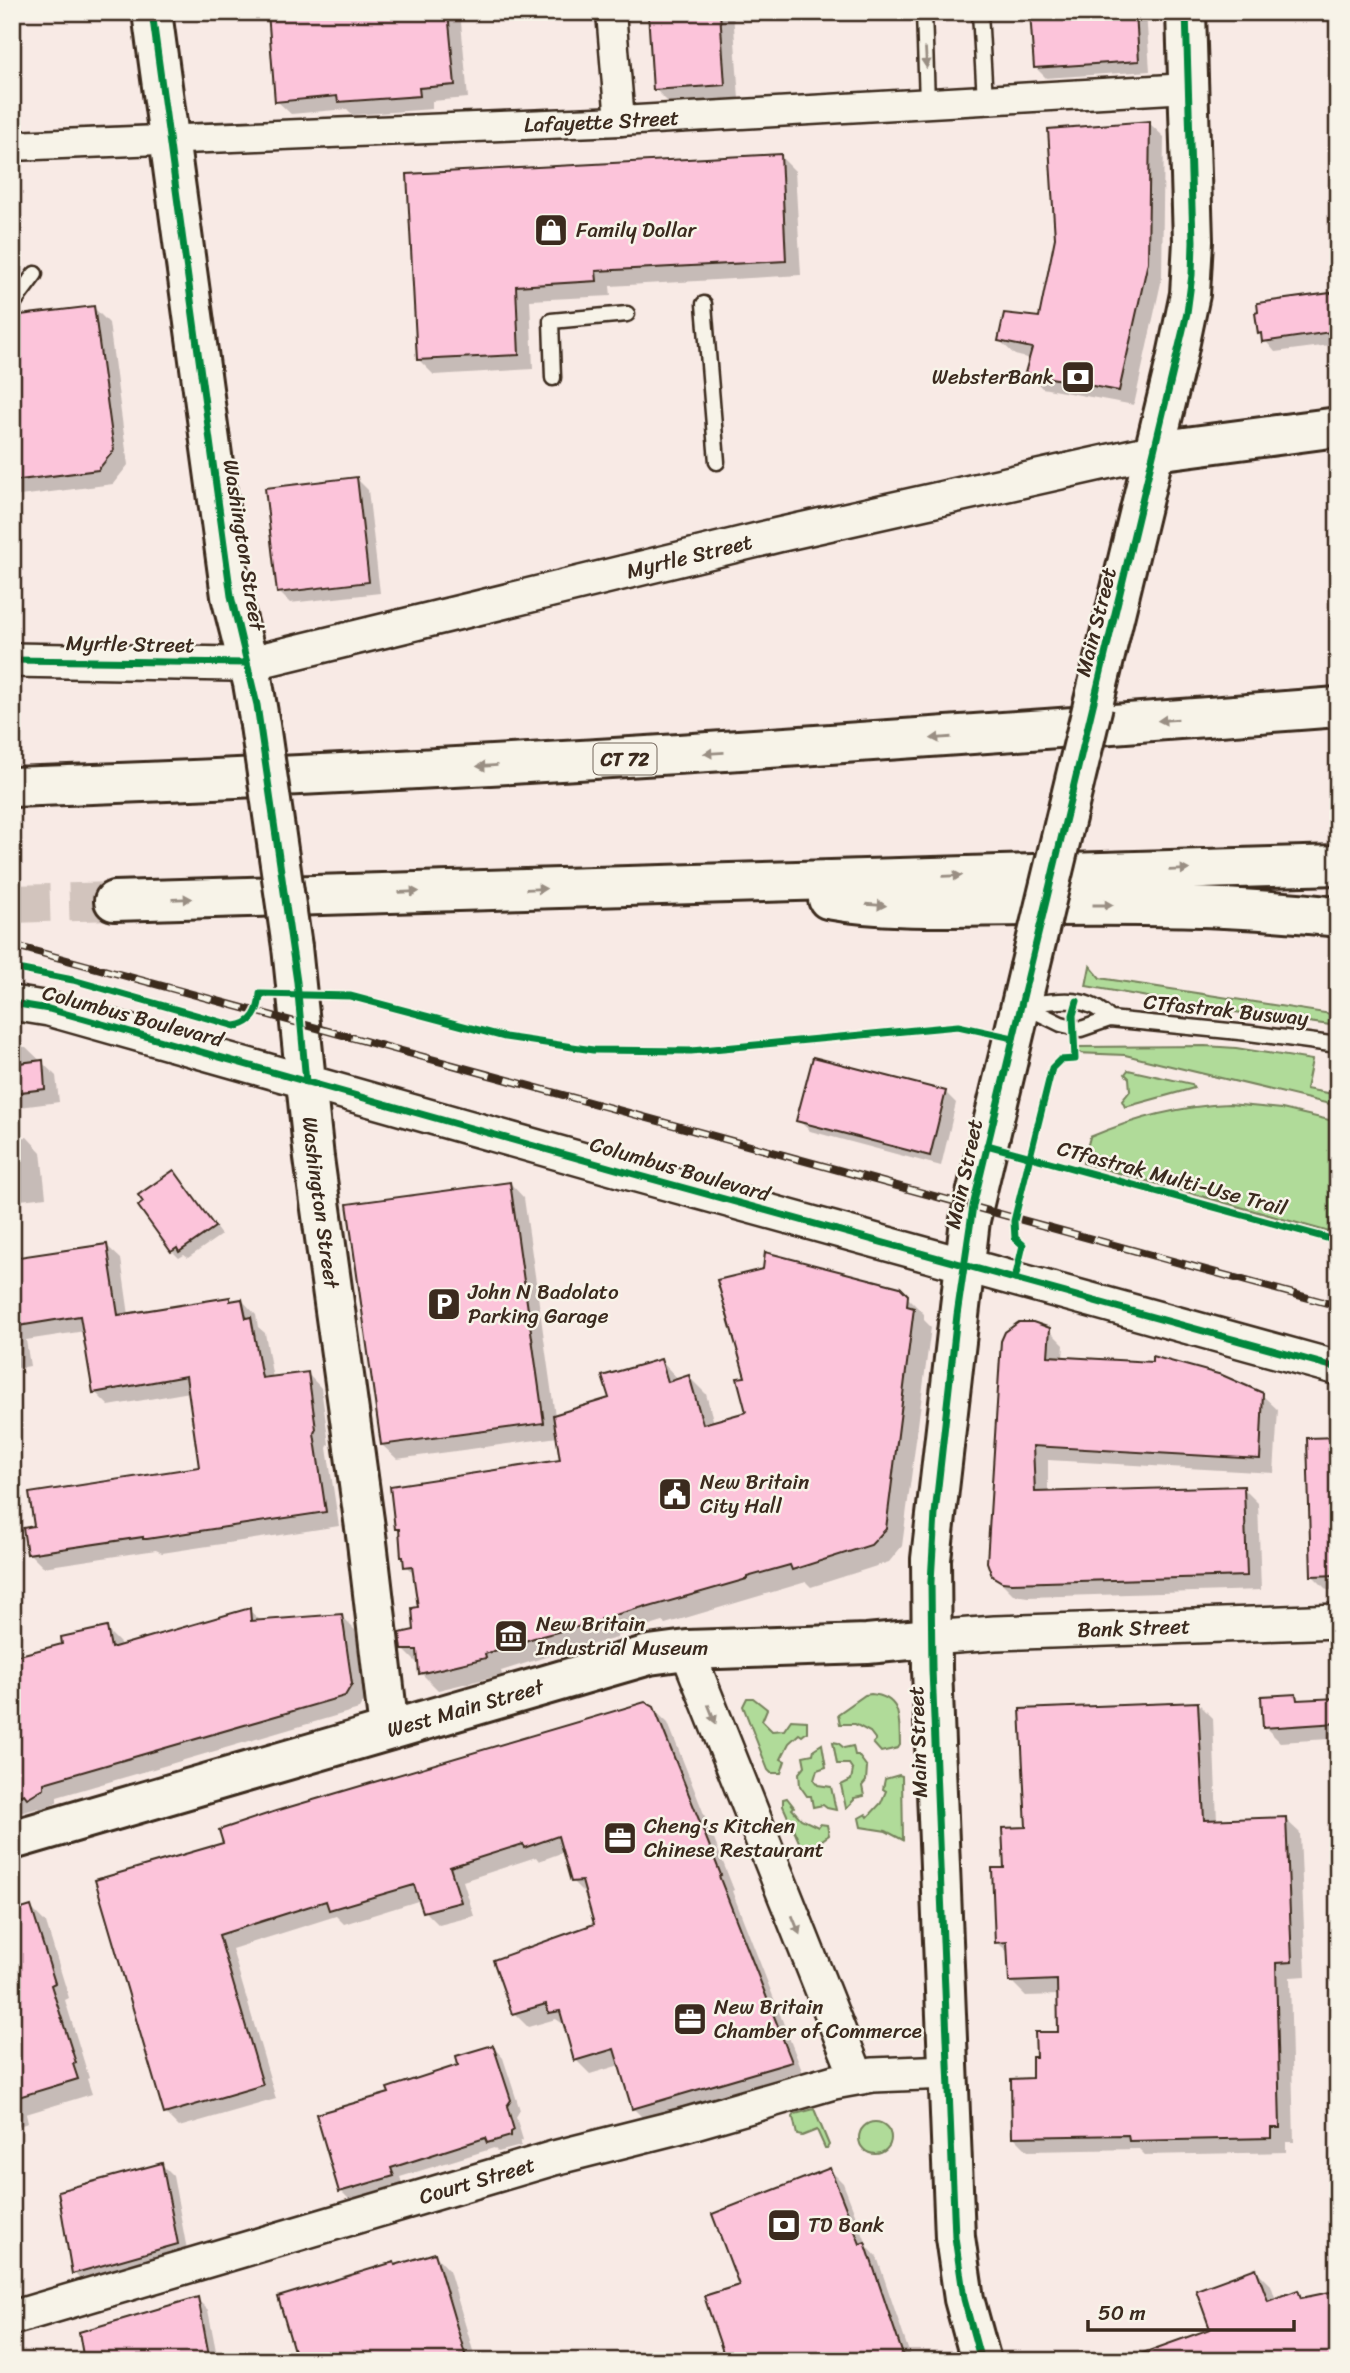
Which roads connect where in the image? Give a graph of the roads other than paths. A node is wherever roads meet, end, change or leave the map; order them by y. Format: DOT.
graph roads {
  1 [pos="152,12"];
  2 [pos="611,12"];
  3 [pos="923,12"];
  4 [pos="980,12"];
  5 [pos="1186,12"];
  6 [pos="1188,88"];
  7 [pos="985,100"];
  8 [pos="927,103"];
  9 [pos="620,121"];
  10 [pos="169,140"];
  11 [pos="12,146"];
  12 [pos="35,274"];
  13 [pos="704,304"];
  14 [pos="12,305"];
  15 [pos="627,314"];
  16 [pos="553,378"];
  17 [pos="1338,427"];
  18 [pos="1155,451"];
  19 [pos="717,462"];
  20 [pos="12,660"];
  21 [pos="247,663"];
  22 [pos="1338,681"];
  23 [pos="1338,707"];
  24 [pos="1236,715"];
  25 [pos="12,787"];
  26 [pos="1338,865"];
  27 [pos="761,882"];
  28 [pos="114,901"];
  29 [pos="1338,917"];
  30 [pos="1025,988"];
  31 [pos="12,1003"];
  32 [pos="1110,1019"];
  33 [pos="1338,1045"];
  34 [pos="306,1082"];
  35 [pos="964,1266"];
  36 [pos="1338,1368"];
  37 [pos="1338,1621"];
  38 [pos="931,1638"];
  39 [pos="687,1650"];
  40 [pos="389,1730"];
  41 [pos="12,1840"];
  42 [pos="948,2072"];
  43 [pos="857,2077"];
  44 [pos="12,2318"];
  45 [pos="981,2361"];
  1 -- 10 [label="main road, Washington Street"];
  2 -- 9 [label="street"];
  3 -- 8 [label="lane, one-way"];
  4 -- 7 [label="lane"];
  5 -- 6 [label="main road, Main Street"];
  6 -- 7 [label="street, Lafayette Street"];
  6 -- 18 [label="main road, Main Street"];
  7 -- 8 [label="street, Lafayette Street"];
  8 -- 9 [label="street, Lafayette Street"];
  9 -- 10 [label="street, Lafayette Street"];
  10 -- 11 [label="street, Lafayette Street"];
  10 -- 21 [label="main road, Washington Street"];
  12 -- 14 [label="lane"];
  13 -- 19 [label="lane"];
  15 -- 16 [label="lane"];
  17 -- 18 [label="main road"];
  18 -- 21 [label="street, Myrtle Street"];
  18 -- 30 [label="main road, Main Street, bridge"];
  20 -- 21 [label="street, Myrtle Street"];
  21 -- 34 [label="main road, Washington Street, bridge"];
  22 -- 24 [label="main road"];
  23 -- 24 [label="main road, CT 72"];
  24 -- 25 [label="main road, CT 72, one-way"];
  27 -- 26 [label="main road, one-way"];
  28 -- 27 [label="main road, one-way"];
  27 -- 29 [label="main road, one-way"];
  30 -- 32 [label="lane, CTfastrak Busway"];
  30 -- 32 [label="lane, CTfastrak Busway"];
  30 -- 35 [label="main road, Main Street"];
  31 -- 34 [label="street, Columbus Boulevard"];
  32 -- 33 [label="lane, CTfastrak Busway"];
  34 -- 35 [label="street, Columbus Boulevard"];
  34 -- 40 [label="main road, Washington Street"];
  35 -- 36 [label="street, Columbus Boulevard"];
  35 -- 38 [label="main road, Main Street"];
  37 -- 38 [label="street, Bank Street"];
  38 -- 39 [label="main road, West Main Street"];
  38 -- 42 [label="main road, Main Street"];
  39 -- 40 [label="main road, West Main Street"];
  39 -- 43 [label="street, one-way"];
  40 -- 41 [label="main road, West Main Street"];
  42 -- 43 [label="street, Court Street"];
  42 -- 45 [label="main road, Main Street"];
  43 -- 44 [label="street, Court Street"];
}
